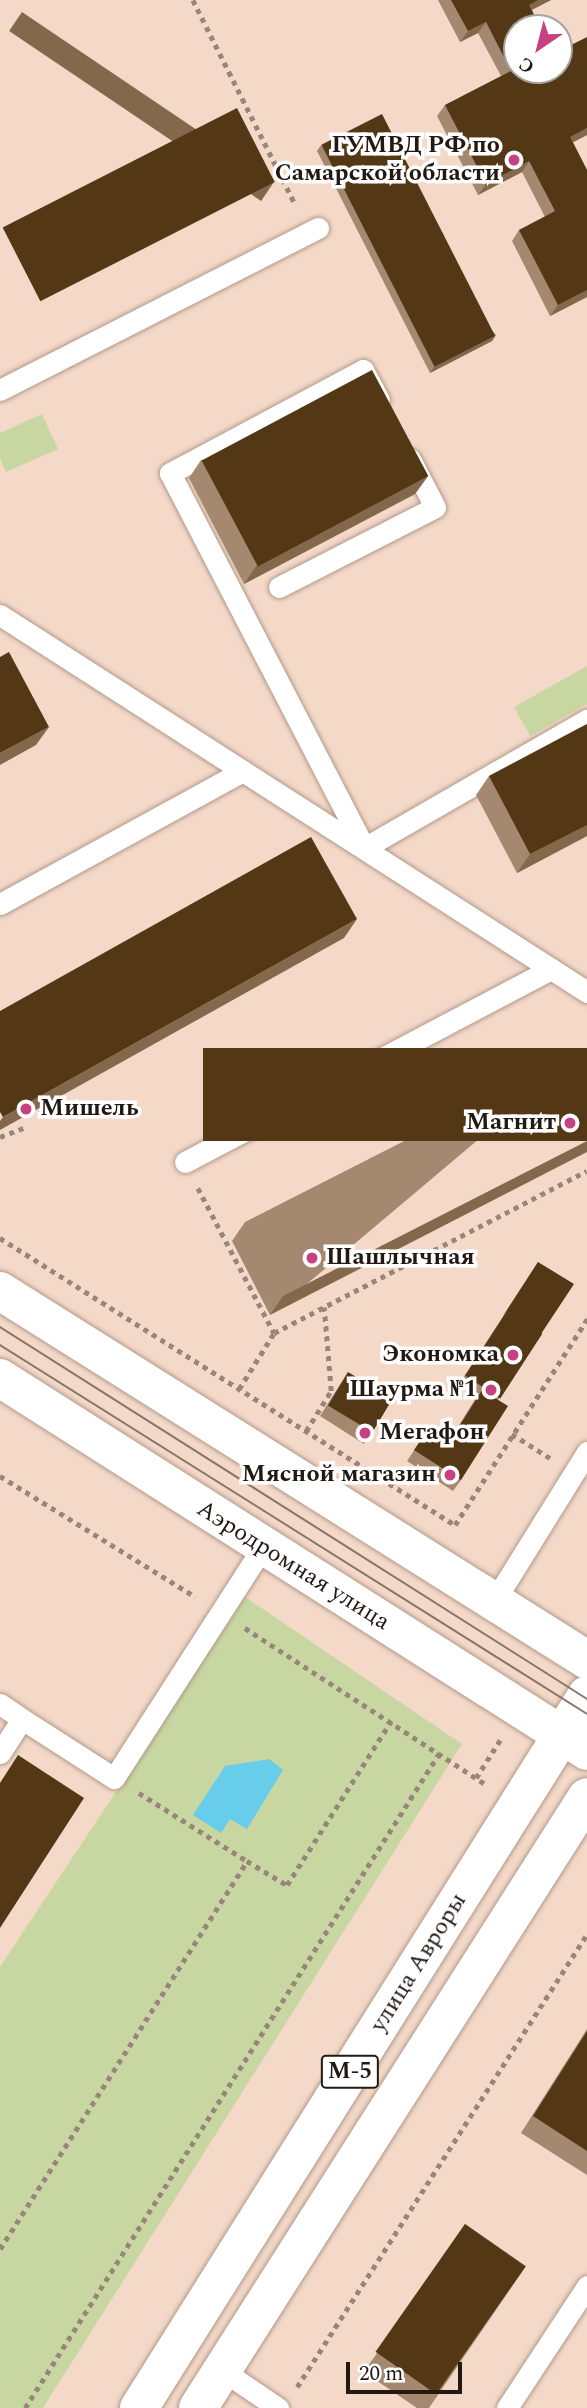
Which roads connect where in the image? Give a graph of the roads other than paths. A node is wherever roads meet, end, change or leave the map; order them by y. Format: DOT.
graph roads {
  1 [pos="313,230"];
  2 [pos="0,390"];
  3 [pos="387,416"];
  4 [pos="399,439"];
  5 [pos="279,587"];
  6 [pos="0,614"];
  7 [pos="587,720"];
  8 [pos="243,771"];
  9 [pos="364,848"];
  10 [pos="0,904"];
  11 [pos="551,969"];
  12 [pos="587,992"];
  13 [pos="185,1162"];
  14 [pos="0,1291"];
  15 [pos="0,1378"];
  16 [pos="587,1452"];
  17 [pos="264,1547"];
  18 [pos="493,1603"];
  19 [pos="587,1660"];
  20 [pos="587,1695"];
  21 [pos="0,1704"];
  22 [pos="22,1718"];
  23 [pos="575,1744"];
  24 [pos="0,1753"];
  25 [pos="587,1797"];
  26 [pos="587,2286"];
  27 [pos="222,2370"];
  28 [pos="284,2402"];
  29 [pos="139,2408"];
  30 [pos="198,2408"];
  31 [pos="507,2408"];
  1 -- 2 [label="lane"];
  3 -- 9 [label="lane"];
  4 -- 5 [label="lane"];
  6 -- 8 [label="lane"];
  7 -- 9 [label="lane"];
  8 -- 9 [label="lane"];
  8 -- 10 [label="lane"];
  9 -- 11 [label="lane"];
  11 -- 12 [label="lane"];
  11 -- 13 [label="lane"];
  14 -- 18 [label="main road"];
  15 -- 17 [label="main road, Аэродромная улица"];
  16 -- 18 [label="lane"];
  17 -- 22 [label="lane"];
  17 -- 23 [label="main road, Аэродромная улица"];
  18 -- 19 [label="main road"];
  20 -- 23 [label="main road, улица Авроры / М-5"];
  21 -- 22 [label="lane"];
  22 -- 24 [label="lane"];
  23 -- 29 [label="main road, улица Авроры / М-5"];
  25 -- 27 [label="main road, М-5"];
  26 -- 31 [label="lane"];
  27 -- 28 [label="lane"];
  27 -- 30 [label="main road, М-5"];
}
